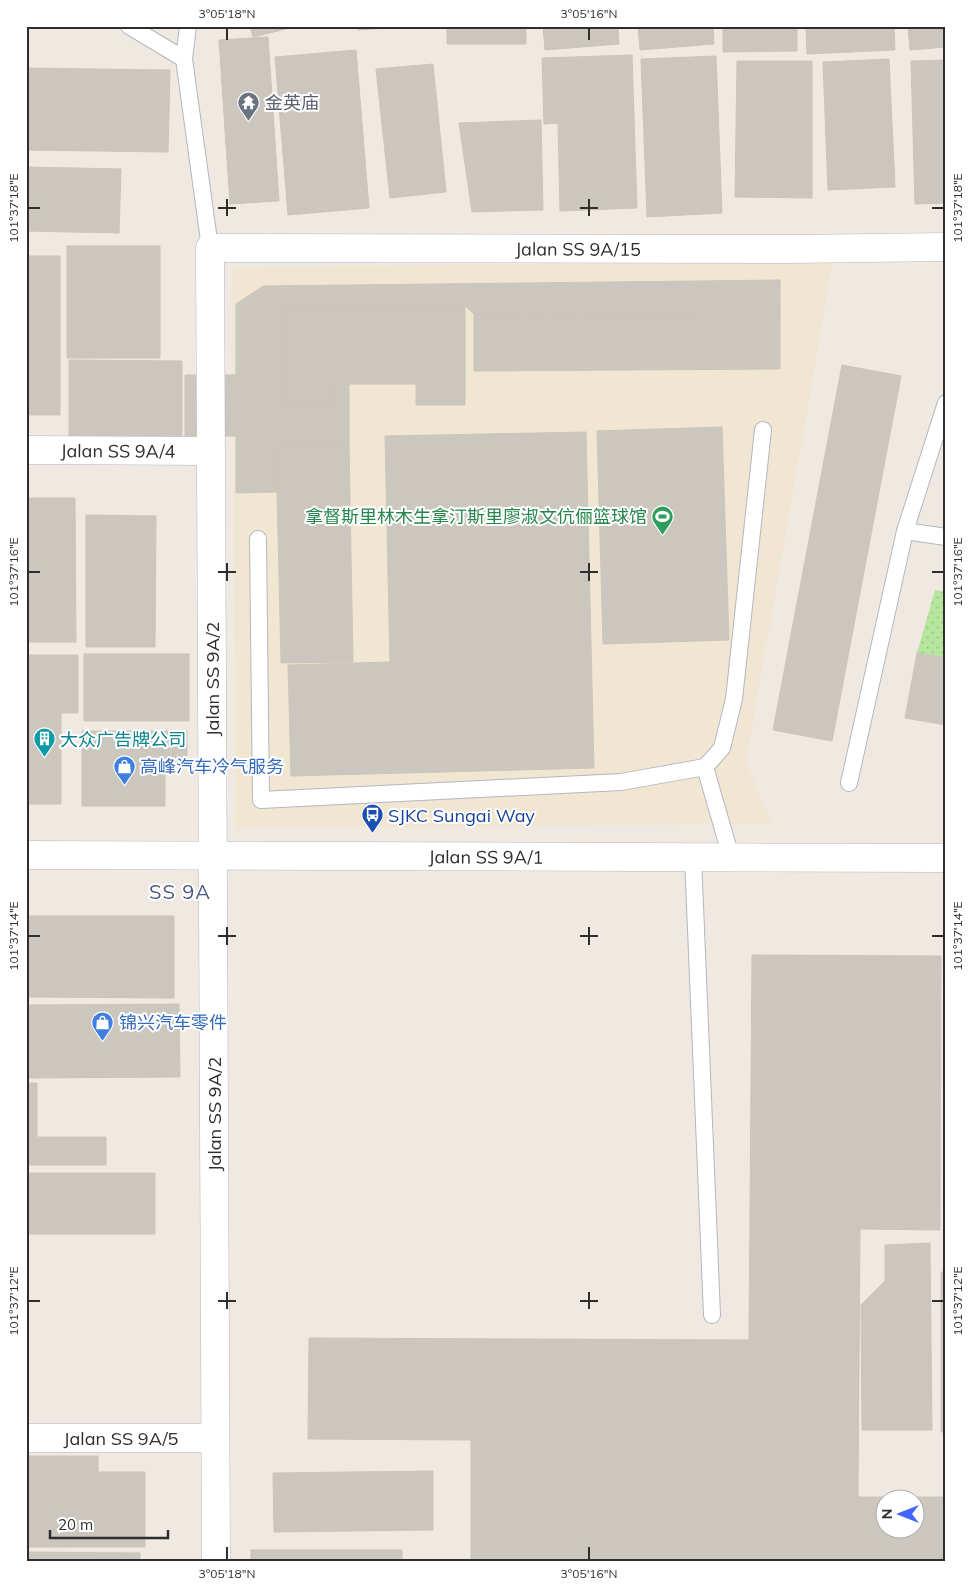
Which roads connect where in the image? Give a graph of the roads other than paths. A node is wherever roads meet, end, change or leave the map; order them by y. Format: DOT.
graph roads {
  1 [pos="129,26"];
  2 [pos="188,26"];
  3 [pos="184,59"];
  4 [pos="210,248"];
  5 [pos="946,248"];
  6 [pos="946,403"];
  7 [pos="763,430"];
  8 [pos="26,450"];
  9 [pos="210,451"];
  10 [pos="905,531"];
  11 [pos="946,537"];
  12 [pos="258,539"];
  13 [pos="705,768"];
  14 [pos="849,782"];
  15 [pos="26,855"];
  16 [pos="213,855"];
  17 [pos="693,857"];
  18 [pos="731,857"];
  19 [pos="946,858"];
  20 [pos="712,1315"];
  21 [pos="26,1438"];
  22 [pos="215,1438"];
  23 [pos="216,1561"];
  1 -- 3 [label="lane"];
  2 -- 3 [label="lane"];
  3 -- 4 [label="lane"];
  4 -- 5 [label="street, Jalan SS 9A/15"];
  4 -- 9 [label="street, Jalan SS 9A/2"];
  6 -- 10 [label="lane"];
  7 -- 13 [label="lane"];
  8 -- 9 [label="street, Jalan SS 9A/4"];
  9 -- 16 [label="street, Jalan SS 9A/2"];
  10 -- 11 [label="lane"];
  10 -- 14 [label="lane"];
  12 -- 13 [label="lane"];
  13 -- 18 [label="lane"];
  15 -- 16 [label="street, Jalan SS 9A/1"];
  16 -- 17 [label="street, Jalan SS 9A/1"];
  16 -- 22 [label="street, Jalan SS 9A/2"];
  17 -- 18 [label="street, Jalan SS 9A/1"];
  17 -- 20 [label="lane"];
  18 -- 19 [label="street, Jalan SS 9A/1"];
  21 -- 22 [label="street, Jalan SS 9A/5"];
  22 -- 23 [label="street, Jalan SS 9A/2"];
}
